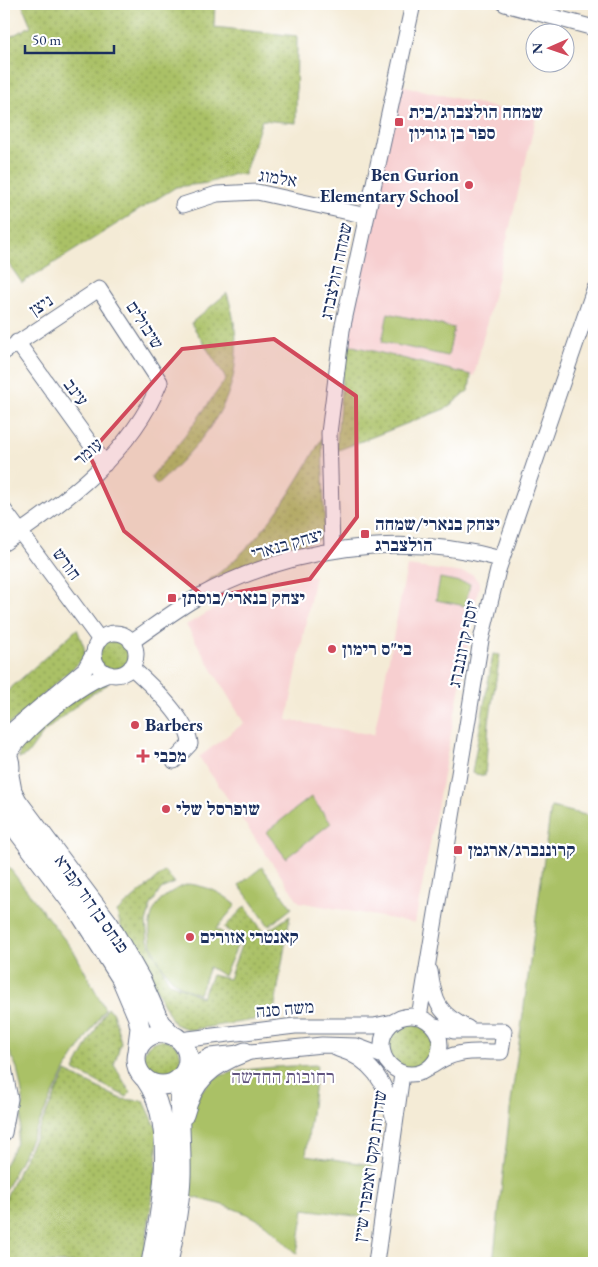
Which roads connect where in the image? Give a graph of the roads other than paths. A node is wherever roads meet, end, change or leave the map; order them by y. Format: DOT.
graph roads {
  1 [pos="413,4"];
  2 [pos="505,4"];
  3 [pos="594,28"];
  4 [pos="183,205"];
  5 [pos="367,216"];
  6 [pos="99,289"];
  7 [pos="594,290"];
  8 [pos="18,342"];
  9 [pos="4,352"];
  10 [pos="160,382"];
  11 [pos="105,464"];
  12 [pos="4,510"];
  13 [pos="20,532"];
  14 [pos="4,543"];
  15 [pos="332,550"];
  16 [pos="501,559"];
  17 [pos="131,642"];
  18 [pos="97,646"];
  19 [pos="131,667"];
  20 [pos="110,674"];
  21 [pos="4,737"];
  22 [pos="6,753"];
  23 [pos="174,761"];
  24 [pos="6,779"];
  25 [pos="4,813"];
  26 [pos="430,945"];
  27 [pos="419,1017"];
  28 [pos="393,1022"];
  29 [pos="432,1025"];
  30 [pos="474,1031"];
  31 [pos="176,1038"];
  32 [pos="322,1046"];
  33 [pos="136,1052"];
  34 [pos="245,1052"];
  35 [pos="383,1056"];
  36 [pos="431,1067"];
  37 [pos="4,1068"];
  38 [pos="183,1073"];
  39 [pos="402,1074"];
  40 [pos="146,1080"];
  41 [pos="4,1132"];
  42 [pos="394,1136"];
  43 [pos="181,1138"];
  44 [pos="151,1263"];
  45 [pos="168,1263"];
  46 [pos="376,1263"];
  1 -- 5 [label="street, שמחה הולצברג"];
  2 -- 3 [label="street"];
  4 -- 5 [label="street, אלמוג"];
  5 -- 15 [label="street, שמחה הולצברג"];
  6 -- 8 [label="street, ניצן"];
  6 -- 10 [label="street, שיבולים"];
  7 -- 16 [label="street, יוסף קרוננברג"];
  8 -- 9 [label="street, ניצן"];
  8 -- 11 [label="street, עינב"];
  10 -- 11 [label="street, עומר"];
  11 -- 13 [label="street, עומר"];
  12 -- 13 [label="street, חורש"];
  13 -- 14 [label="street, עומר"];
  13 -- 18 [label="street, חורש"];
  15 -- 16 [label="street, יצחק בנארי"];
  15 -- 17 [label="street, יצחק בנארי"];
  16 -- 26 [label="street, יוסף קרוננברג"];
  17 -- 18 [label="street"];
  17 -- 19 [label="street"];
  18 -- 20 [label="street"];
  18 -- 21 [label="street"];
  19 -- 20 [label="street"];
  19 -- 23 [label="street"];
  20 -- 22 [label="street"];
  22 -- 24 [label="main road, פנחס בן דוד קפרא"];
  24 -- 31 [label="main road, פנחס בן דוד קפרא"];
  25 -- 33 [label="main road, פנחס בן דוד קפרא"];
  26 -- 27 [label="street, יוסף קרוננברג"];
  26 -- 30 [label="street"];
  27 -- 28 [label="street"];
  27 -- 29 [label="street"];
  28 -- 31 [label="street, משה סנה"];
  28 -- 35 [label="street"];
  29 -- 30 [label="street"];
  29 -- 36 [label="street"];
  30 -- 36 [label="street"];
  31 -- 33 [label="main road"];
  31 -- 38 [label="main road"];
  32 -- 34 [label="street"];
  32 -- 35 [label="street"];
  32 -- 42 [label="street"];
  33 -- 40 [label="main road"];
  34 -- 38 [label="street"];
  34 -- 43 [label="main road"];
  35 -- 39 [label="street"];
  36 -- 39 [label="street"];
  37 -- 41 [label="street"];
  38 -- 40 [label="main road"];
  38 -- 43 [label="main road"];
  39 -- 42 [label="street, שדרות מקס ואמפרו שיין"];
  40 -- 44 [label="main road"];
  42 -- 46 [label="street, שדרות מקס ואמפרו שיין"];
  43 -- 45 [label="main road"];
}
